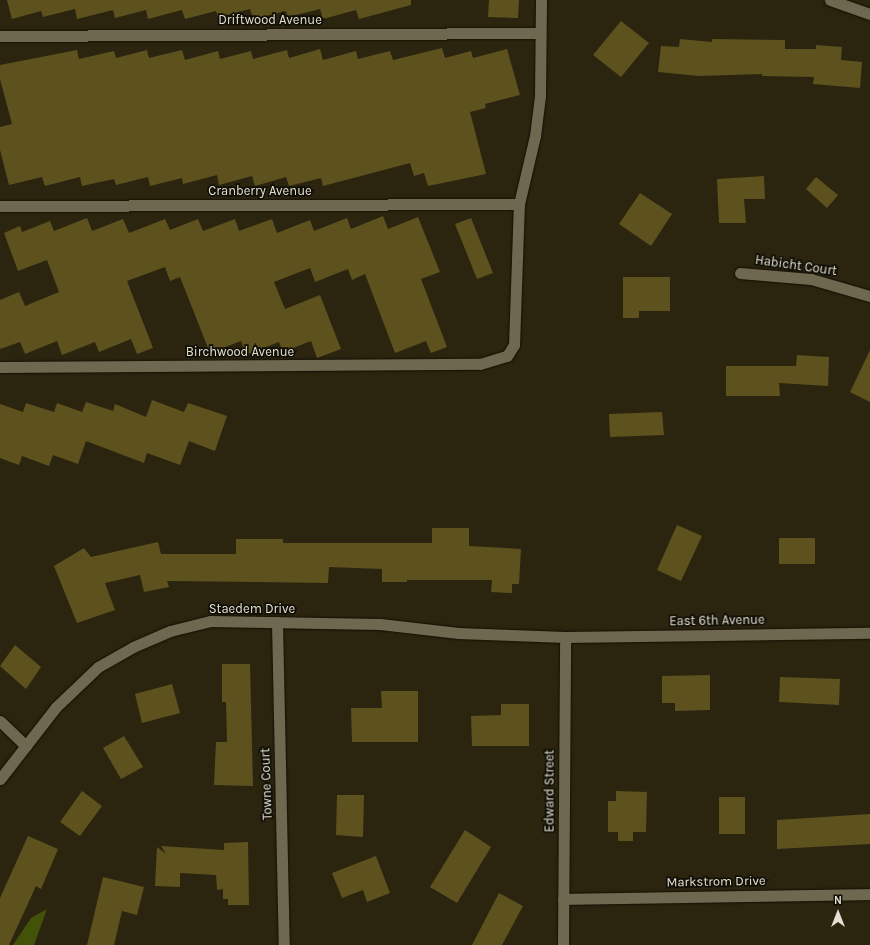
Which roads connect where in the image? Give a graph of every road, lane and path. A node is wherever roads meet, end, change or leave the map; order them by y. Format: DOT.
graph roads {
  1 [pos="541,0"];
  2 [pos="830,0"];
  3 [pos="870,14"];
  4 [pos="540,33"];
  5 [pos="0,36"];
  6 [pos="519,204"];
  7 [pos="0,206"];
  8 [pos="740,273"];
  9 [pos="870,296"];
  10 [pos="0,367"];
  11 [pos="277,622"];
  12 [pos="870,633"];
  13 [pos="565,637"];
  14 [pos="0,721"];
  15 [pos="26,746"];
  16 [pos="0,779"];
  17 [pos="870,894"];
  18 [pos="563,898"];
  19 [pos="284,945"];
  20 [pos="563,945"];
  1 -- 4 [label="street, Birchwood Avenue"];
  2 -- 3 [label="street"];
  4 -- 5 [label="street, Driftwood Avenue"];
  4 -- 6 [label="street, Birchwood Avenue"];
  6 -- 7 [label="street, Cranberry Avenue"];
  6 -- 10 [label="street, Birchwood Avenue"];
  8 -- 9 [label="street, Habicht Court"];
  11 -- 13 [label="street, Staedem Drive"];
  11 -- 15 [label="street, Staedem Drive"];
  11 -- 19 [label="street, Towne Court"];
  12 -- 13 [label="street, East 6th Avenue"];
  13 -- 18 [label="street, Edward Street"];
  14 -- 15 [label="street"];
  15 -- 16 [label="street, Staedem Drive"];
  17 -- 18 [label="street, Markstrom Drive"];
  18 -- 20 [label="street, Edward Street"];
}
